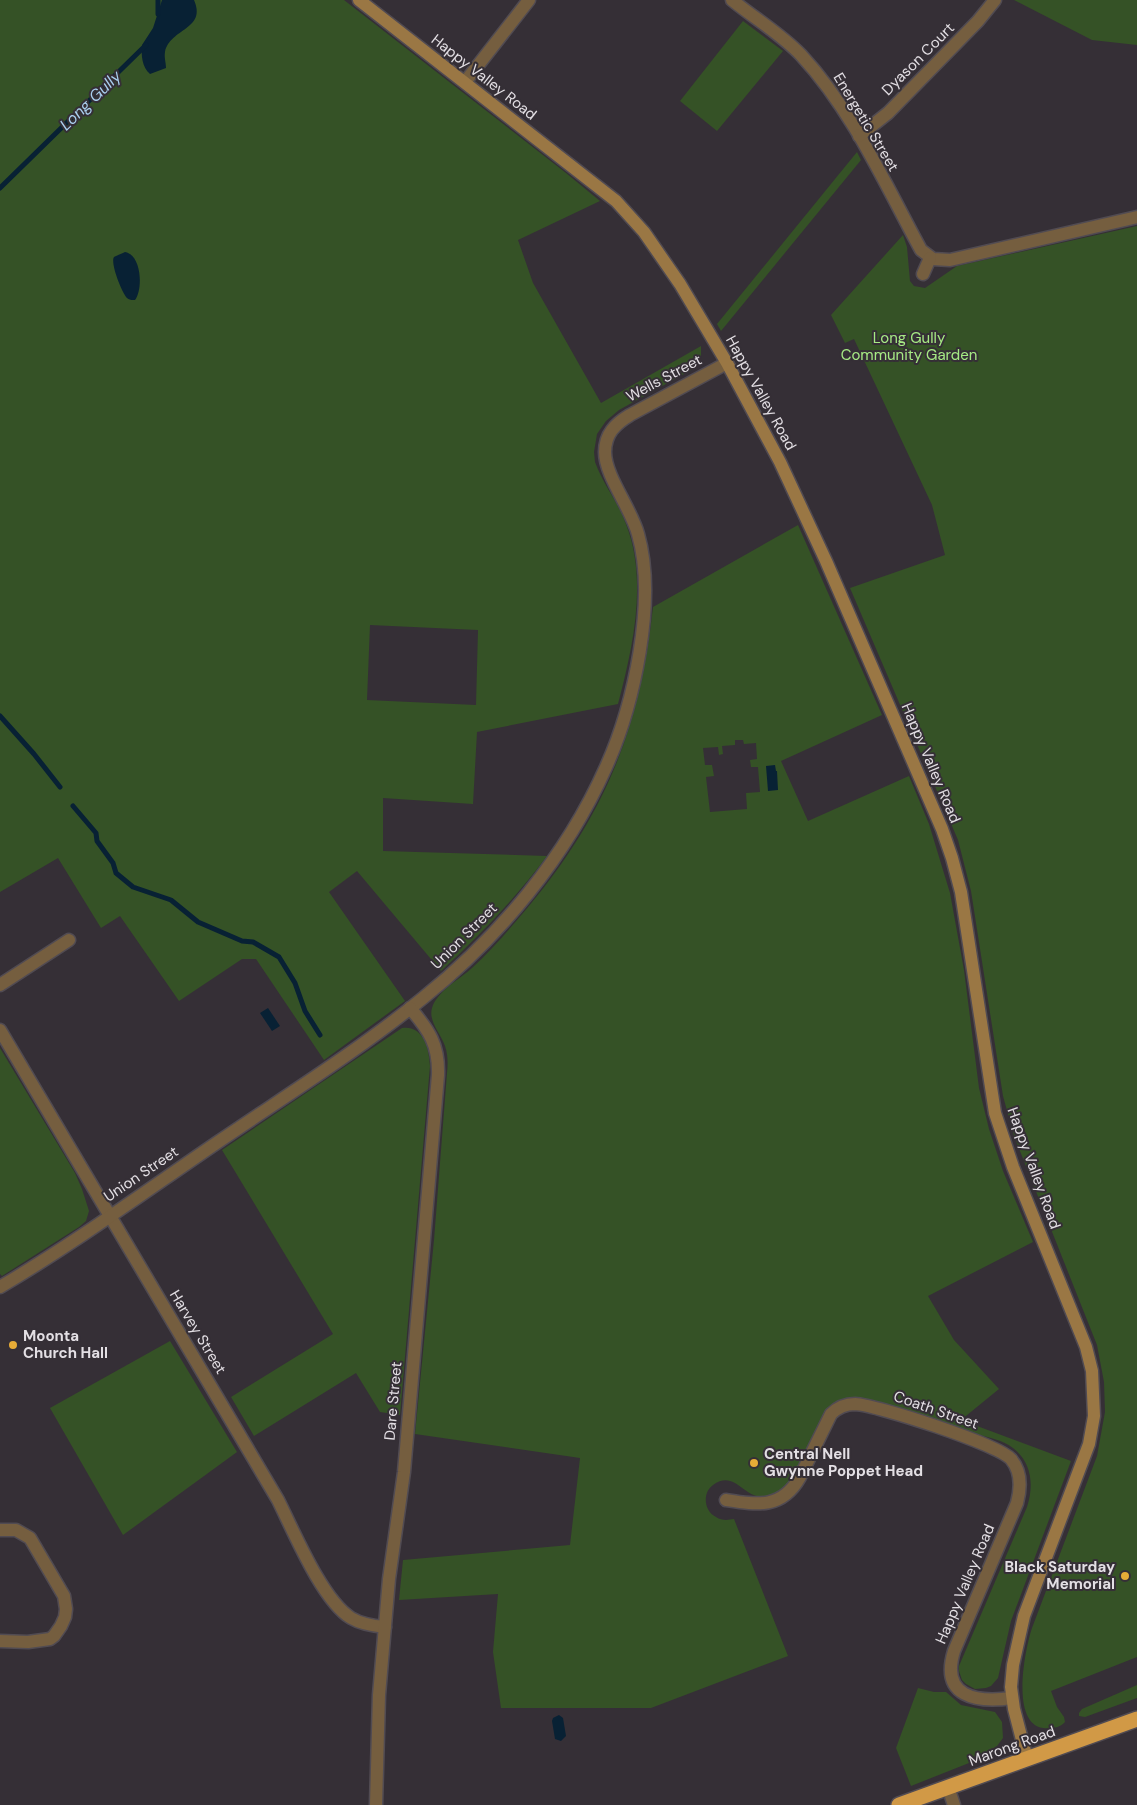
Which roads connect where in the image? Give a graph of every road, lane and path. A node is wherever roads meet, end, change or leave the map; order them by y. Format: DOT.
graph roads {
  1 [pos="359,0"];
  2 [pos="529,0"];
  3 [pos="732,0"];
  4 [pos="995,0"];
  5 [pos="465,82"];
  6 [pos="859,136"];
  7 [pos="1137,217"];
  8 [pos="930,258"];
  9 [pos="924,274"];
  10 [pos="727,362"];
  11 [pos="618,423"];
  12 [pos="70,940"];
  13 [pos="0,985"];
  14 [pos="410,1008"];
  15 [pos="0,1030"];
  16 [pos="109,1216"];
  17 [pos="0,1288"];
  18 [pos="1015,1465"];
  19 [pos="726,1500"];
  20 [pos="0,1530"];
  21 [pos="385,1628"];
  22 [pos="0,1641"];
  23 [pos="1012,1698"];
  24 [pos="1137,1719"];
  25 [pos="1027,1759"];
  26 [pos="948,1788"];
  27 [pos="376,1805"];
  28 [pos="899,1805"];
  29 [pos="954,1805"];
  1 -- 5 [label="street, Happy Valley Road"];
  2 -- 5 [label="street"];
  3 -- 6 [label="street, Energetic Street"];
  4 -- 6 [label="street, Dyason Court"];
  5 -- 10 [label="street, Happy Valley Road"];
  6 -- 8 [label="street, Energetic Street"];
  7 -- 8 [label="street"];
  8 -- 9 [label="street"];
  10 -- 11 [label="street, Wells Street"];
  10 -- 23 [label="street, Happy Valley Road"];
  11 -- 14 [label="street, Union Street"];
  12 -- 13 [label="street"];
  14 -- 16 [label="street, Union Street"];
  14 -- 21 [label="street, Dare Street"];
  15 -- 16 [label="street, Harvey Street"];
  16 -- 17 [label="street, Union Street"];
  16 -- 21 [label="street, Harvey Street"];
  18 -- 19 [label="street, Coath Street"];
  18 -- 23 [label="street, Happy Valley Road"];
  20 -- 22 [label="street"];
  21 -- 27 [label="street, Dare Street"];
  23 -- 25 [label="street, Happy Valley Road"];
  24 -- 25 [label="highway, Marong Road"];
  25 -- 26 [label="highway, Marong Road"];
  26 -- 28 [label="highway, Marong Road"];
  26 -- 29 [label="street"];
}
